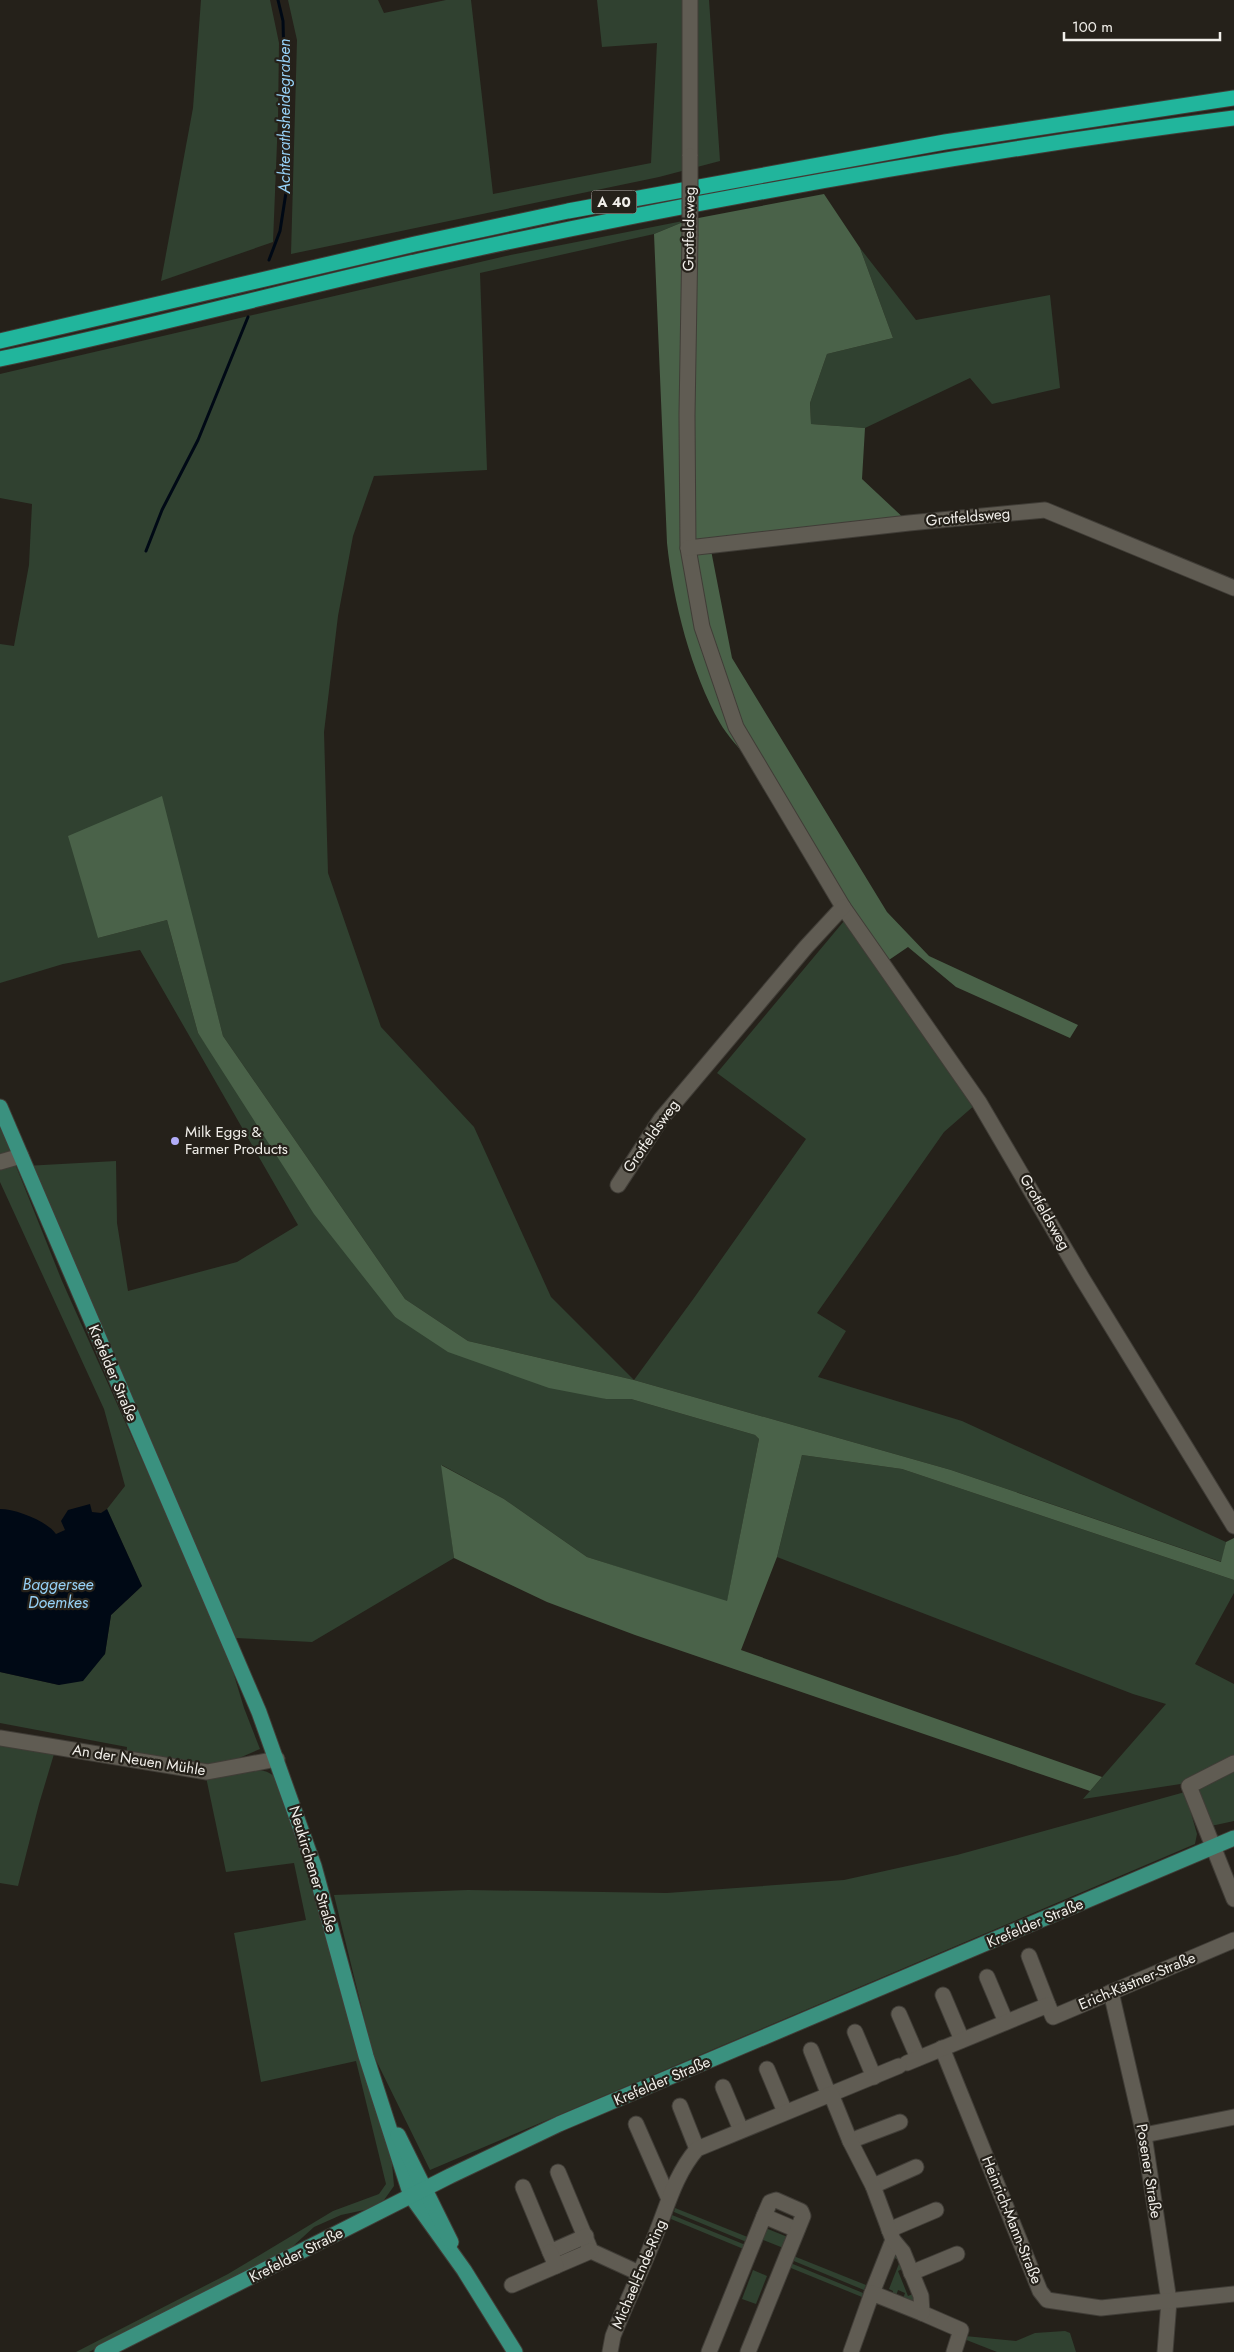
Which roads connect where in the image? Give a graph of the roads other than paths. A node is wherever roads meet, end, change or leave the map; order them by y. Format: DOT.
graph roads {
  1 [pos="690,0"];
  2 [pos="1234,98"];
  3 [pos="1234,118"];
  4 [pos="0,341"];
  5 [pos="0,360"];
  6 [pos="688,548"];
  7 [pos="1234,588"];
  8 [pos="843,907"];
  9 [pos="0,1107"];
  10 [pos="20,1156"];
  11 [pos="0,1162"];
  12 [pos="618,1185"];
  13 [pos="1234,1526"];
  14 [pos="228,1639"];
  15 [pos="0,1738"];
  16 [pos="277,1759"];
  17 [pos="1234,1763"];
  18 [pos="1234,1838"];
  19 [pos="1212,1848"];
  20 [pos="1234,1899"];
  21 [pos="1234,1940"];
  22 [pos="1029,1956"];
  23 [pos="987,1977"];
  24 [pos="1111,1992"];
  25 [pos="943,1995"];
  26 [pos="1048,2004"];
  27 [pos="899,2014"];
  28 [pos="1006,2022"];
  29 [pos="855,2032"];
  30 [pos="962,2040"];
  31 [pos="942,2048"];
  32 [pos="811,2050"];
  33 [pos="908,2062"];
  34 [pos="767,2069"];
  35 [pos="874,2077"];
  36 [pos="724,2087"];
  37 [pos="830,2094"];
  38 [pos="383,2105"];
  39 [pos="680,2106"];
  40 [pos="784,2112"];
  41 [pos="1234,2117"];
  42 [pos="900,2122"];
  43 [pos="636,2124"];
  44 [pos="741,2130"];
  45 [pos="1144,2135"];
  46 [pos="850,2141"];
  47 [pos="697,2149"];
  48 [pos="916,2167"];
  49 [pos="558,2172"];
  50 [pos="873,2186"];
  51 [pos="523,2187"];
  52 [pos="426,2188"];
  53 [pos="411,2196"];
  54 [pos="668,2197"];
  55 [pos="936,2210"];
  56 [pos="891,2235"];
  57 [pos="586,2236"];
  58 [pos="592,2251"];
  59 [pos="550,2252"];
  60 [pos="957,2254"];
  61 [pos="556,2266"];
  62 [pos="464,2270"];
  63 [pos="912,2272"];
  64 [pos="639,2273"];
  65 [pos="512,2285"];
  66 [pos="872,2293"];
  67 [pos="1234,2294"];
  68 [pos="1169,2301"];
  69 [pos="922,2313"];
  70 [pos="102,2352"];
  71 [pos="515,2352"];
  72 [pos="610,2352"];
  73 [pos="708,2352"];
  74 [pos="748,2352"];
  75 [pos="851,2352"];
  76 [pos="954,2352"];
  77 [pos="1165,2352"];
  1 -- 6 [label="street, Grotfeldsweg, bridge"];
  2 -- 4 [label="highway, A 40"];
  3 -- 5 [label="highway, A 40"];
  6 -- 7 [label="street, Grotfeldsweg"];
  6 -- 8 [label="street, Grotfeldsweg"];
  8 -- 12 [label="street, Grotfeldsweg"];
  8 -- 13 [label="street, Grotfeldsweg"];
  9 -- 10 [label="main road, Krefelder Straße"];
  10 -- 11 [label="street"];
  10 -- 14 [label="main road, Krefelder Straße"];
  14 -- 16 [label="main road, Neukirchener Straße"];
  15 -- 16 [label="street, An der Neuen Mühle"];
  16 -- 38 [label="main road, Neukirchener Straße"];
  17 -- 19 [label="street"];
  18 -- 19 [label="main road, Krefelder Straße"];
  19 -- 20 [label="street"];
  19 -- 52 [label="main road, Krefelder Straße"];
  21 -- 24 [label="street, Erich-Kästner-Straße"];
  22 -- 26 [label="street"];
  23 -- 28 [label="street"];
  24 -- 26 [label="street, Erich-Kästner-Straße"];
  24 -- 45 [label="street, Posener Straße"];
  25 -- 30 [label="street"];
  26 -- 28 [label="street"];
  27 -- 33 [label="street"];
  28 -- 30 [label="street"];
  29 -- 35 [label="street"];
  30 -- 31 [label="street"];
  31 -- 33 [label="street"];
  31 -- 68 [label="street, Heinrich-Mann-Straße"];
  32 -- 37 [label="street"];
  33 -- 35 [label="street, Michael-Ende-Ring"];
  34 -- 40 [label="street"];
  35 -- 37 [label="street, Michael-Ende-Ring"];
  36 -- 44 [label="street"];
  37 -- 40 [label="street, Michael-Ende-Ring"];
  37 -- 46 [label="street"];
  38 -- 52 [label="main road, Neukirchener Straße"];
  38 -- 53 [label="main road, Neukirchener Straße"];
  39 -- 47 [label="street"];
  40 -- 44 [label="street, Michael-Ende-Ring"];
  41 -- 45 [label="street"];
  42 -- 46 [label="street"];
  43 -- 54 [label="street"];
  44 -- 47 [label="street, Michael-Ende-Ring"];
  45 -- 68 [label="street, Posener Straße"];
  46 -- 50 [label="street"];
  47 -- 54 [label="street, Michael-Ende-Ring"];
  48 -- 50 [label="street"];
  49 -- 57 [label="street"];
  50 -- 56 [label="street"];
  51 -- 59 [label="street"];
  52 -- 53 [label="main road, Krefelder Straße"];
  52 -- 62 [label="main road, Neukirchener Straße"];
  53 -- 62 [label="main road, Neukirchener Straße"];
  53 -- 70 [label="main road, Krefelder Straße"];
  54 -- 64 [label="street, Michael-Ende-Ring"];
  55 -- 56 [label="street"];
  56 -- 63 [label="street"];
  56 -- 66 [label="street"];
  57 -- 58 [label="street"];
  57 -- 59 [label="street"];
  58 -- 61 [label="street"];
  58 -- 64 [label="street"];
  59 -- 61 [label="street"];
  60 -- 63 [label="street"];
  61 -- 65 [label="street"];
  62 -- 71 [label="main road, Neukirchener Straße"];
  63 -- 69 [label="street"];
  64 -- 72 [label="street, Michael-Ende-Ring"];
  66 -- 69 [label="street"];
  66 -- 75 [label="street"];
  67 -- 68 [label="street, Heinrich-Mann-Straße"];
  68 -- 77 [label="street, Posener Straße"];
  69 -- 76 [label="street"];
  73 -- 74 [label="street"];
}
